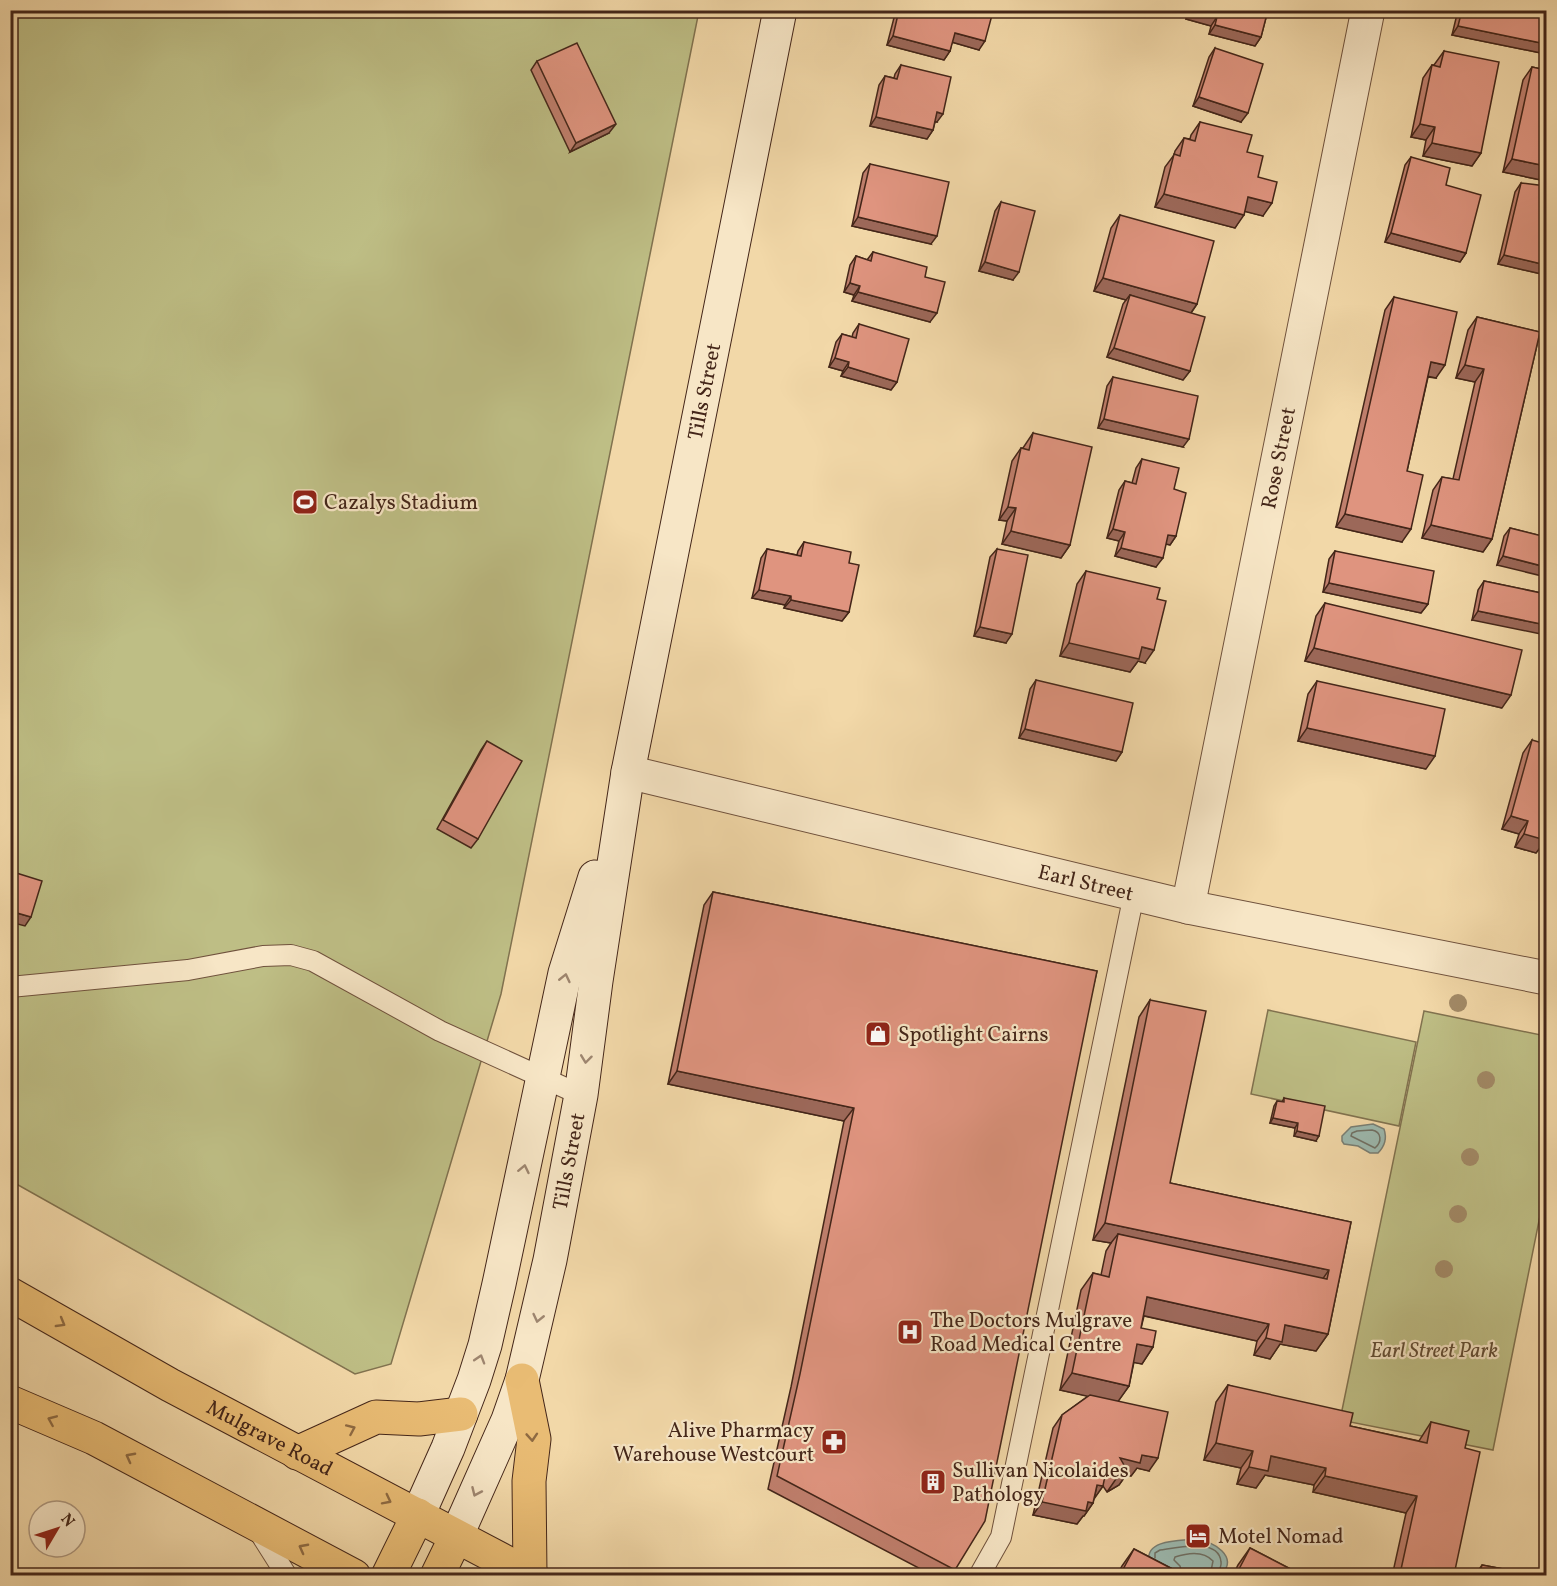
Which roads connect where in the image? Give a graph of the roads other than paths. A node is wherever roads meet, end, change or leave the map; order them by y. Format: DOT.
graph roads {
  1 [pos="780,10"];
  2 [pos="1368,10"];
  3 [pos="628,772"];
  4 [pos="1134,894"];
  5 [pos="1188,907"];
  6 [pos="1546,978"];
  7 [pos="10,987"];
  8 [pos="543,1078"];
  9 [pos="581,1095"];
  10 [pos="10,1294"];
  11 [pos="522,1380"];
  12 [pos="10,1402"];
  13 [pos="461,1414"];
  14 [pos="297,1453"];
  15 [pos="418,1515"];
  16 [pos="253,1521"];
  17 [pos="456,1537"];
  18 [pos="287,1575"];
  19 [pos="354,1575"];
  20 [pos="388,1575"];
  21 [pos="437,1575"];
  22 [pos="531,1575"];
  23 [pos="979,1575"];
  1 -- 3 [label="street, Tills Street"];
  2 -- 5 [label="street, Rose Street"];
  3 -- 4 [label="street, Earl Street"];
  8 -- 3 [label="street, Tills Street, one-way"];
  3 -- 9 [label="street, Tills Street, one-way"];
  4 -- 5 [label="street, Earl Street"];
  4 -- 23 [label="lane"];
  5 -- 6 [label="street, Earl Street"];
  7 -- 8 [label="lane"];
  8 -- 9 [label="lane"];
  13 -- 8 [label="street, Tills Street, one-way"];
  9 -- 11 [label="street, Tills Street, one-way"];
  10 -- 14 [label="main road, Mulgrave Road, one-way"];
  11 -- 17 [label="street, Tills Street, one-way"];
  11 -- 22 [label="main road, one-way"];
  16 -- 12 [label="main road, one-way"];
  14 -- 13 [label="main road, one-way"];
  13 -- 15 [label="street, Tills Street"];
  14 -- 15 [label="main road, Mulgrave Road, one-way"];
  15 -- 17 [label="main road, Mulgrave Road"];
  15 -- 20 [label="main road"];
  16 -- 18 [label="lane"];
  19 -- 16 [label="main road, one-way"];
  17 -- 21 [label="main road"];
  17 -- 22 [label="main road, Mulgrave Road"];
}
